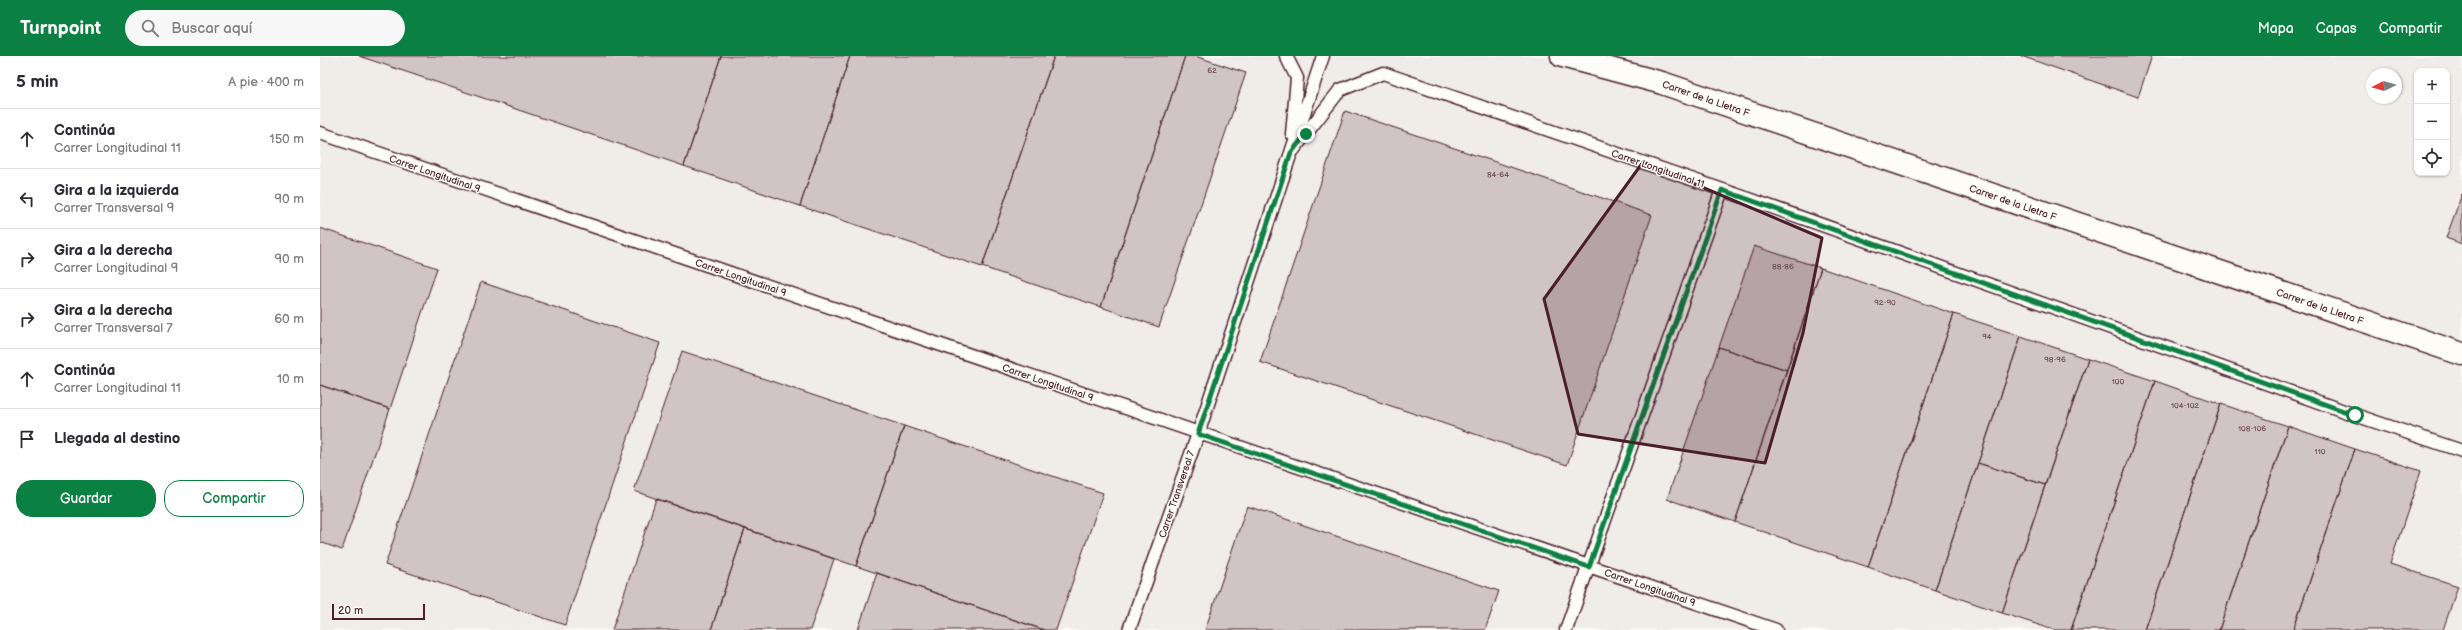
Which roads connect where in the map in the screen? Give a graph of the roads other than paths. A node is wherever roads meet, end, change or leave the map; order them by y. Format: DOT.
graph roads {
  1 [pos="1286,56"];
  2 [pos="1323,56"];
  3 [pos="1562,56"];
  4 [pos="320,133"];
  5 [pos="1291,153"];
  6 [pos="1722,190"];
  7 [pos="2462,354"];
  8 [pos="1198,434"];
  9 [pos="2462,451"];
  10 [pos="1589,567"];
  11 [pos="1129,630"];
  12 [pos="1566,630"];
  13 [pos="1776,630"];
  1 -- 5 [label="lane"];
  2 -- 5 [label="lane"];
  3 -- 7 [label="street, Carrer de la Lletra F"];
  4 -- 8 [label="lane, Carrer Longitudinal 9"];
  5 -- 6 [label="lane, Carrer Longitudinal 11"];
  5 -- 8 [label="lane, Carrer Transversal 7"];
  6 -- 9 [label="lane, Carrer Longitudinal 11"];
  6 -- 10 [label="lane"];
  8 -- 10 [label="lane, Carrer Longitudinal 9"];
  8 -- 11 [label="lane, Carrer Transversal 7"];
  10 -- 12 [label="lane"];
  10 -- 13 [label="lane, Carrer Longitudinal 9"];
}
